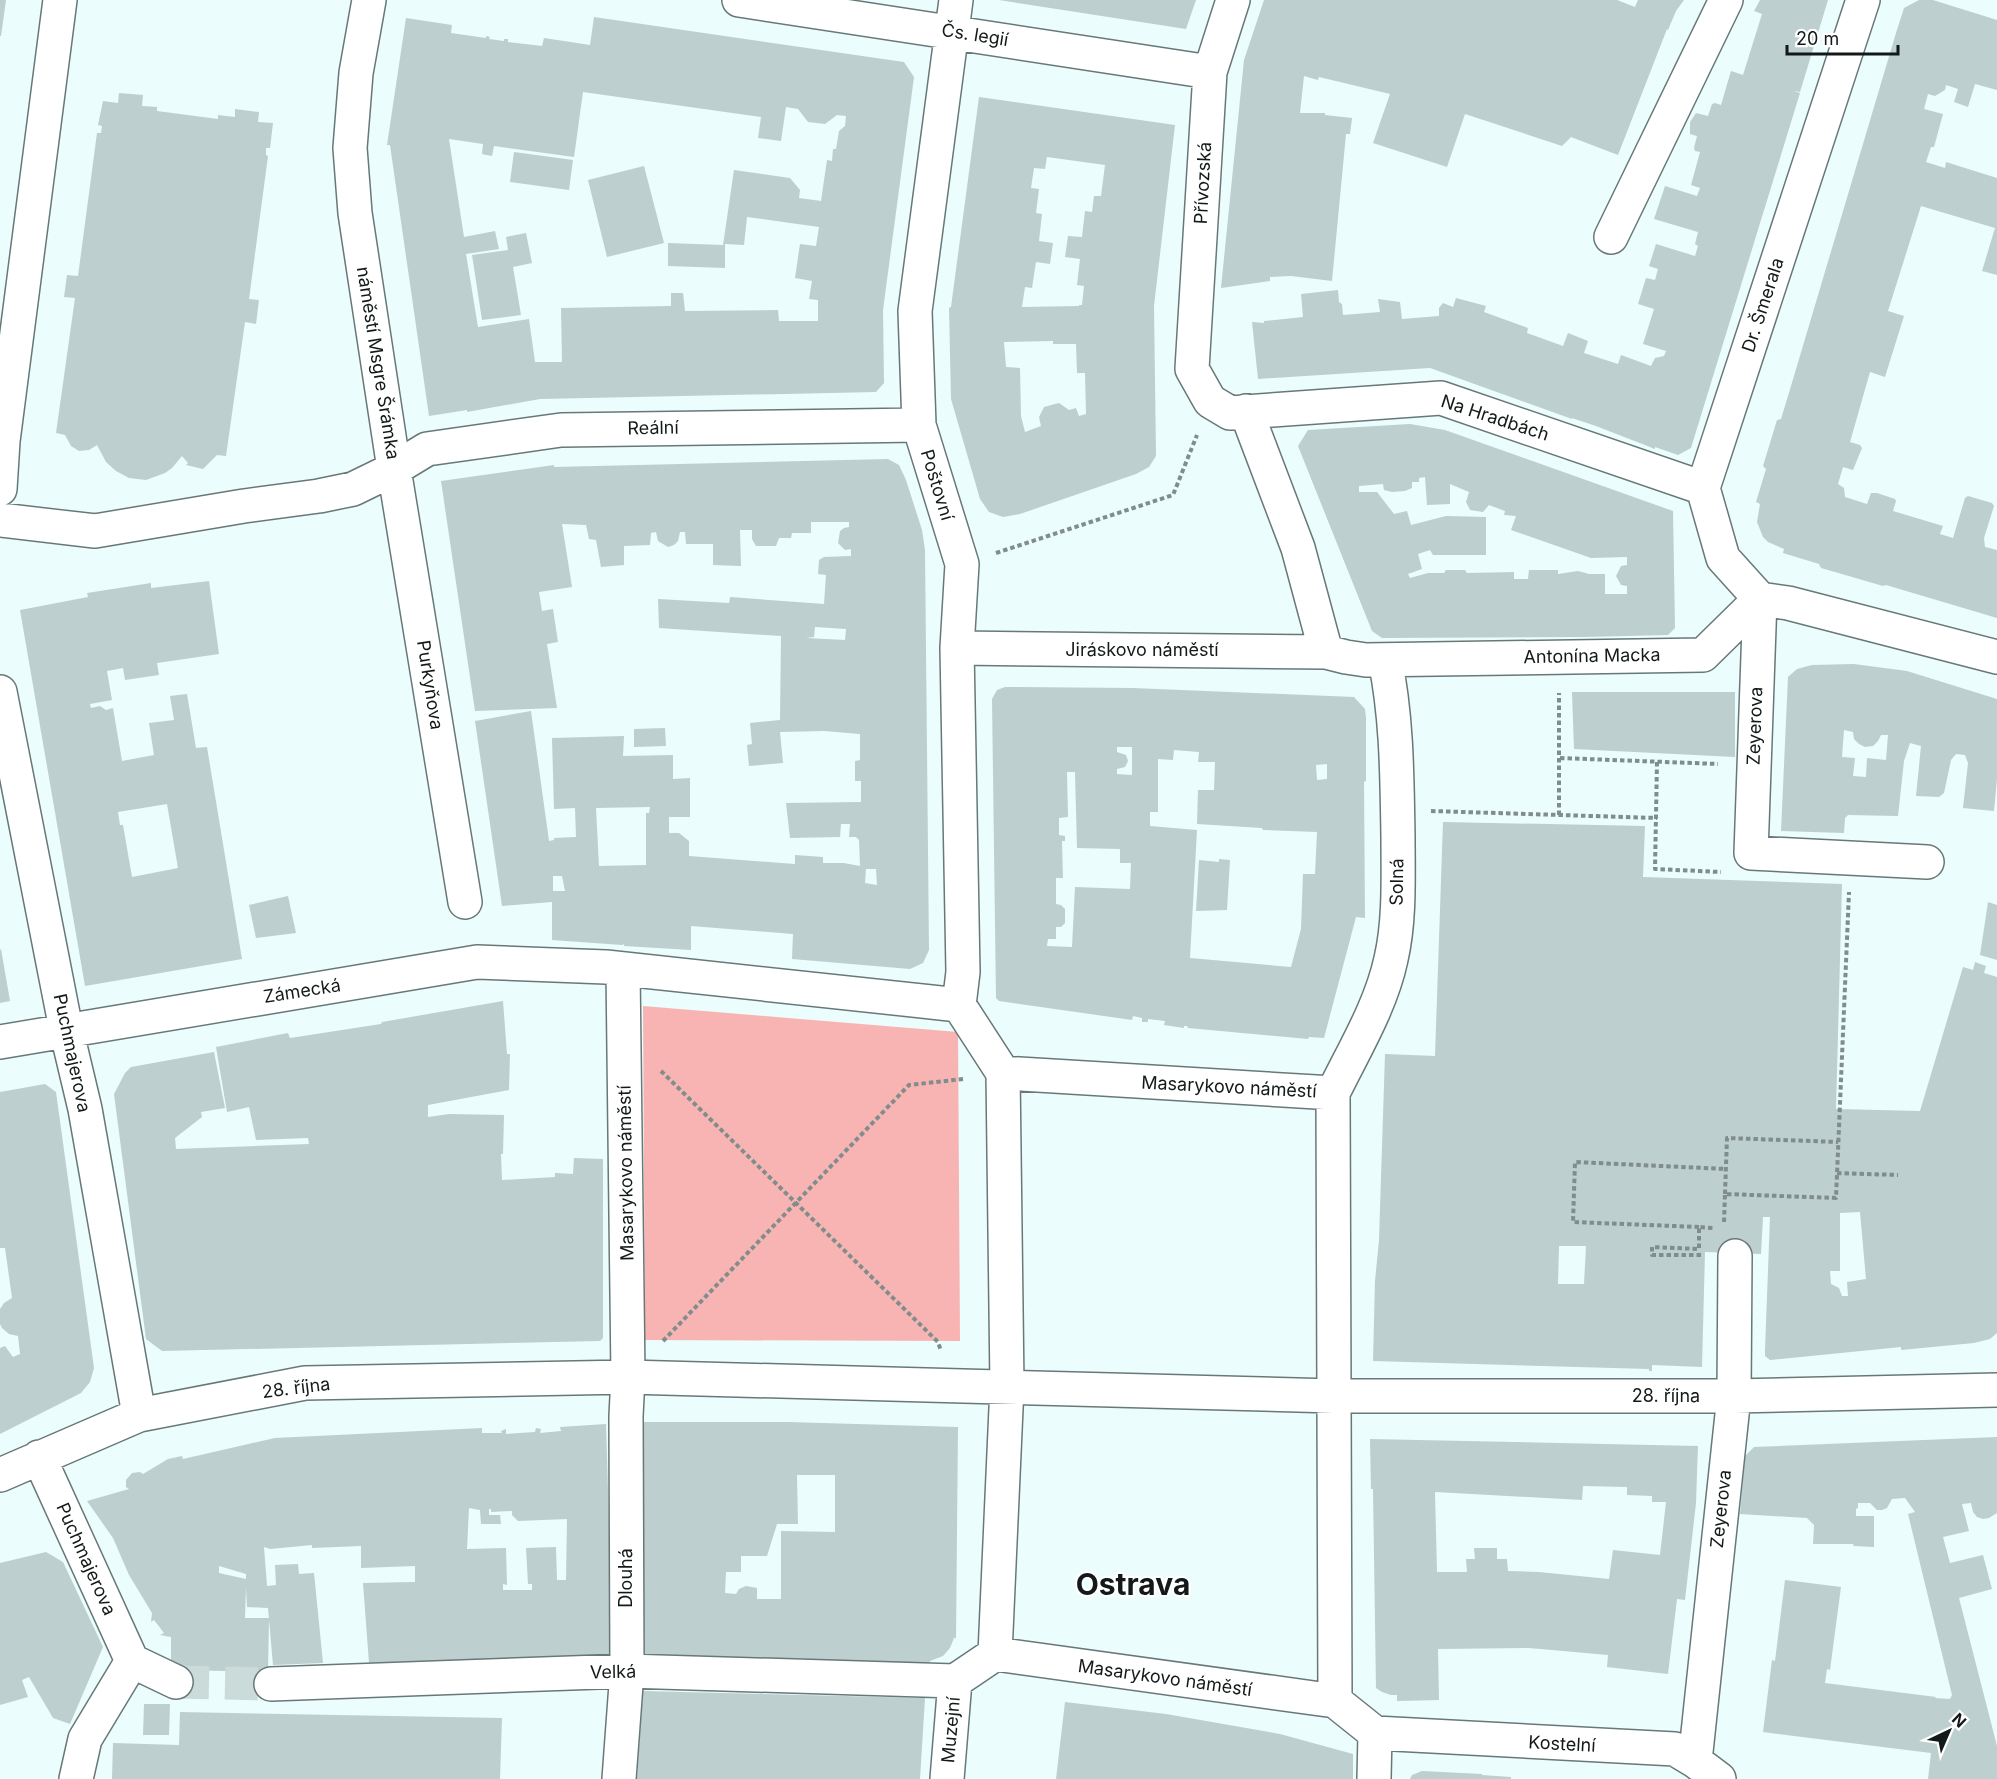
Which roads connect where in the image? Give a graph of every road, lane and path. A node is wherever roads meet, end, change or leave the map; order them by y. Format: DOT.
graph roads {
  1 [pos="60,0"];
  2 [pos="369,0"];
  3 [pos="739,0"];
  4 [pos="1233,0"];
  5 [pos="1726,0"];
  6 [pos="1863,0"];
  7 [pos="954,16"];
  8 [pos="1210,72"];
  9 [pos="1611,237"];
  10 [pos="6,363"];
  11 [pos="1210,401"];
  12 [pos="1246,411"];
  13 [pos="919,424"];
  14 [pos="394,469"];
  15 [pos="1703,488"];
  16 [pos="0,489"];
  17 [pos="0,520"];
  18 [pos="962,564"];
  19 [pos="1760,599"];
  20 [pos="957,648"];
  21 [pos="1326,652"];
  22 [pos="1559,656"];
  23 [pos="1997,657"];
  24 [pos="1393,659"];
  25 [pos="0,692"];
  26 [pos="1560,758"];
  27 [pos="1657,762"];
  28 [pos="1753,766"];
  29 [pos="1397,810"];
  30 [pos="1559,815"];
  31 [pos="1657,818"];
  32 [pos="1740,862"];
  33 [pos="1927,862"];
  34 [pos="1849,890"];
  35 [pos="465,902"];
  36 [pos="614,969"];
  37 [pos="959,1005"];
  38 [pos="66,1029"];
  39 [pos="624,1039"];
  40 [pos="0,1042"];
  41 [pos="1003,1073"];
  42 [pos="1333,1093"];
  43 [pos="1838,1143"];
  44 [pos="1726,1169"];
  45 [pos="1837,1173"];
  46 [pos="1898,1175"];
  47 [pos="1725,1194"];
  48 [pos="796,1202"];
  49 [pos="1699,1227"];
  50 [pos="1716,1228"];
  51 [pos="1730,1242"];
  52 [pos="1699,1255"];
  53 [pos="618,1377"];
  54 [pos="955,1385"];
  55 [pos="1007,1386"];
  56 [pos="1997,1389"];
  57 [pos="1334,1395"];
  58 [pos="1734,1396"];
  59 [pos="139,1414"];
  60 [pos="39,1457"];
  61 [pos="0,1474"];
  62 [pos="995,1654"];
  63 [pos="132,1661"];
  64 [pos="627,1671"];
  65 [pos="956,1681"];
  66 [pos="176,1682"];
  67 [pos="272,1684"];
  68 [pos="1335,1701"];
  69 [pos="1386,1734"];
  70 [pos="1708,1773"];
  71 [pos="76,1779"];
  72 [pos="619,1779"];
  73 [pos="947,1779"];
  74 [pos="1374,1779"];
  1 -- 10 [label="street"];
  2 -- 14 [label="street, náměstí Msgre Šrámka"];
  3 -- 7 [label="street, Čs. legií"];
  4 -- 8 [label="street, Přívozská"];
  5 -- 9 [label="street"];
  6 -- 15 [label="street, Dr. Šmerala"];
  7 -- 8 [label="street, Čs. legií"];
  7 -- 13 [label="street, Poštovní"];
  8 -- 11 [label="street, Přívozská"];
  10 -- 16 [label="street"];
  11 -- 12 [label="street, Na Hradbách"];
  11 -- 18 [label="path"];
  12 -- 15 [label="street, Na Hradbách"];
  12 -- 21 [label="street"];
  13 -- 14 [label="street, Reální"];
  13 -- 18 [label="street, Poštovní"];
  14 -- 17 [label="street, náměstí Msgre Šrámka"];
  14 -- 35 [label="street, Purkyňova"];
  15 -- 19 [label="street"];
  18 -- 20 [label="street, Poštovní"];
  19 -- 22 [label="street, Antonína Macka"];
  19 -- 23 [label="street"];
  19 -- 28 [label="street, Zeyerova"];
  20 -- 21 [label="street, Jiráskovo náměstí"];
  20 -- 37 [label="street, Poštovní"];
  21 -- 24 [label="street, Jiráskovo náměstí"];
  22 -- 24 [label="street, Antonína Macka"];
  22 -- 26 [label="path"];
  24 -- 29 [label="street, Solná"];
  25 -- 38 [label="street, Puchmajerova"];
  26 -- 27 [label="path"];
  26 -- 30 [label="path"];
  27 -- 28 [label="path"];
  27 -- 31 [label="path"];
  28 -- 32 [label="street, Zeyerova"];
  29 -- 30 [label="path"];
  29 -- 42 [label="street, Solná"];
  30 -- 31 [label="path"];
  31 -- 32 [label="path"];
  32 -- 33 [label="street"];
  34 -- 43 [label="path"];
  36 -- 37 [label="street"];
  36 -- 38 [label="street, Zámecká"];
  36 -- 39 [label="street, Masarykovo náměstí"];
  37 -- 41 [label="street"];
  38 -- 40 [label="street, Zámecká"];
  38 -- 59 [label="street, Puchmajerova"];
  39 -- 48 [label="path"];
  39 -- 53 [label="street, Masarykovo náměstí"];
  41 -- 42 [label="street, Masarykovo náměstí"];
  41 -- 48 [label="path"];
  41 -- 55 [label="street"];
  42 -- 57 [label="street, Masarykovo náměstí"];
  43 -- 44 [label="path"];
  43 -- 45 [label="path"];
  44 -- 47 [label="path"];
  44 -- 49 [label="path"];
  45 -- 46 [label="path"];
  45 -- 47 [label="path"];
  47 -- 51 [label="path"];
  48 -- 53 [label="path"];
  48 -- 54 [label="path"];
  49 -- 50 [label="path"];
  49 -- 52 [label="path"];
  51 -- 58 [label="street, Zeyerova"];
  53 -- 54 [label="street, 28. října"];
  53 -- 59 [label="street, 28. října"];
  53 -- 64 [label="street, Dlouhá"];
  54 -- 55 [label="street, 28. října"];
  55 -- 57 [label="street"];
  55 -- 62 [label="street"];
  56 -- 58 [label="street, 28. října"];
  57 -- 58 [label="street, 28. října"];
  57 -- 68 [label="street, Masarykovo náměstí"];
  58 -- 70 [label="street, Zeyerova"];
  59 -- 60 [label="street, 28. října"];
  60 -- 61 [label="street, 28. října"];
  60 -- 63 [label="street, Puchmajerova"];
  62 -- 65 [label="street"];
  62 -- 68 [label="street, Masarykovo náměstí"];
  63 -- 66 [label="street"];
  63 -- 71 [label="street"];
  64 -- 65 [label="street, Velká"];
  64 -- 67 [label="street, Velká"];
  64 -- 72 [label="street, Dlouhá"];
  65 -- 73 [label="street, Muzejní"];
  68 -- 69 [label="street"];
  69 -- 70 [label="street, Kostelní"];
  69 -- 74 [label="street"];
}
